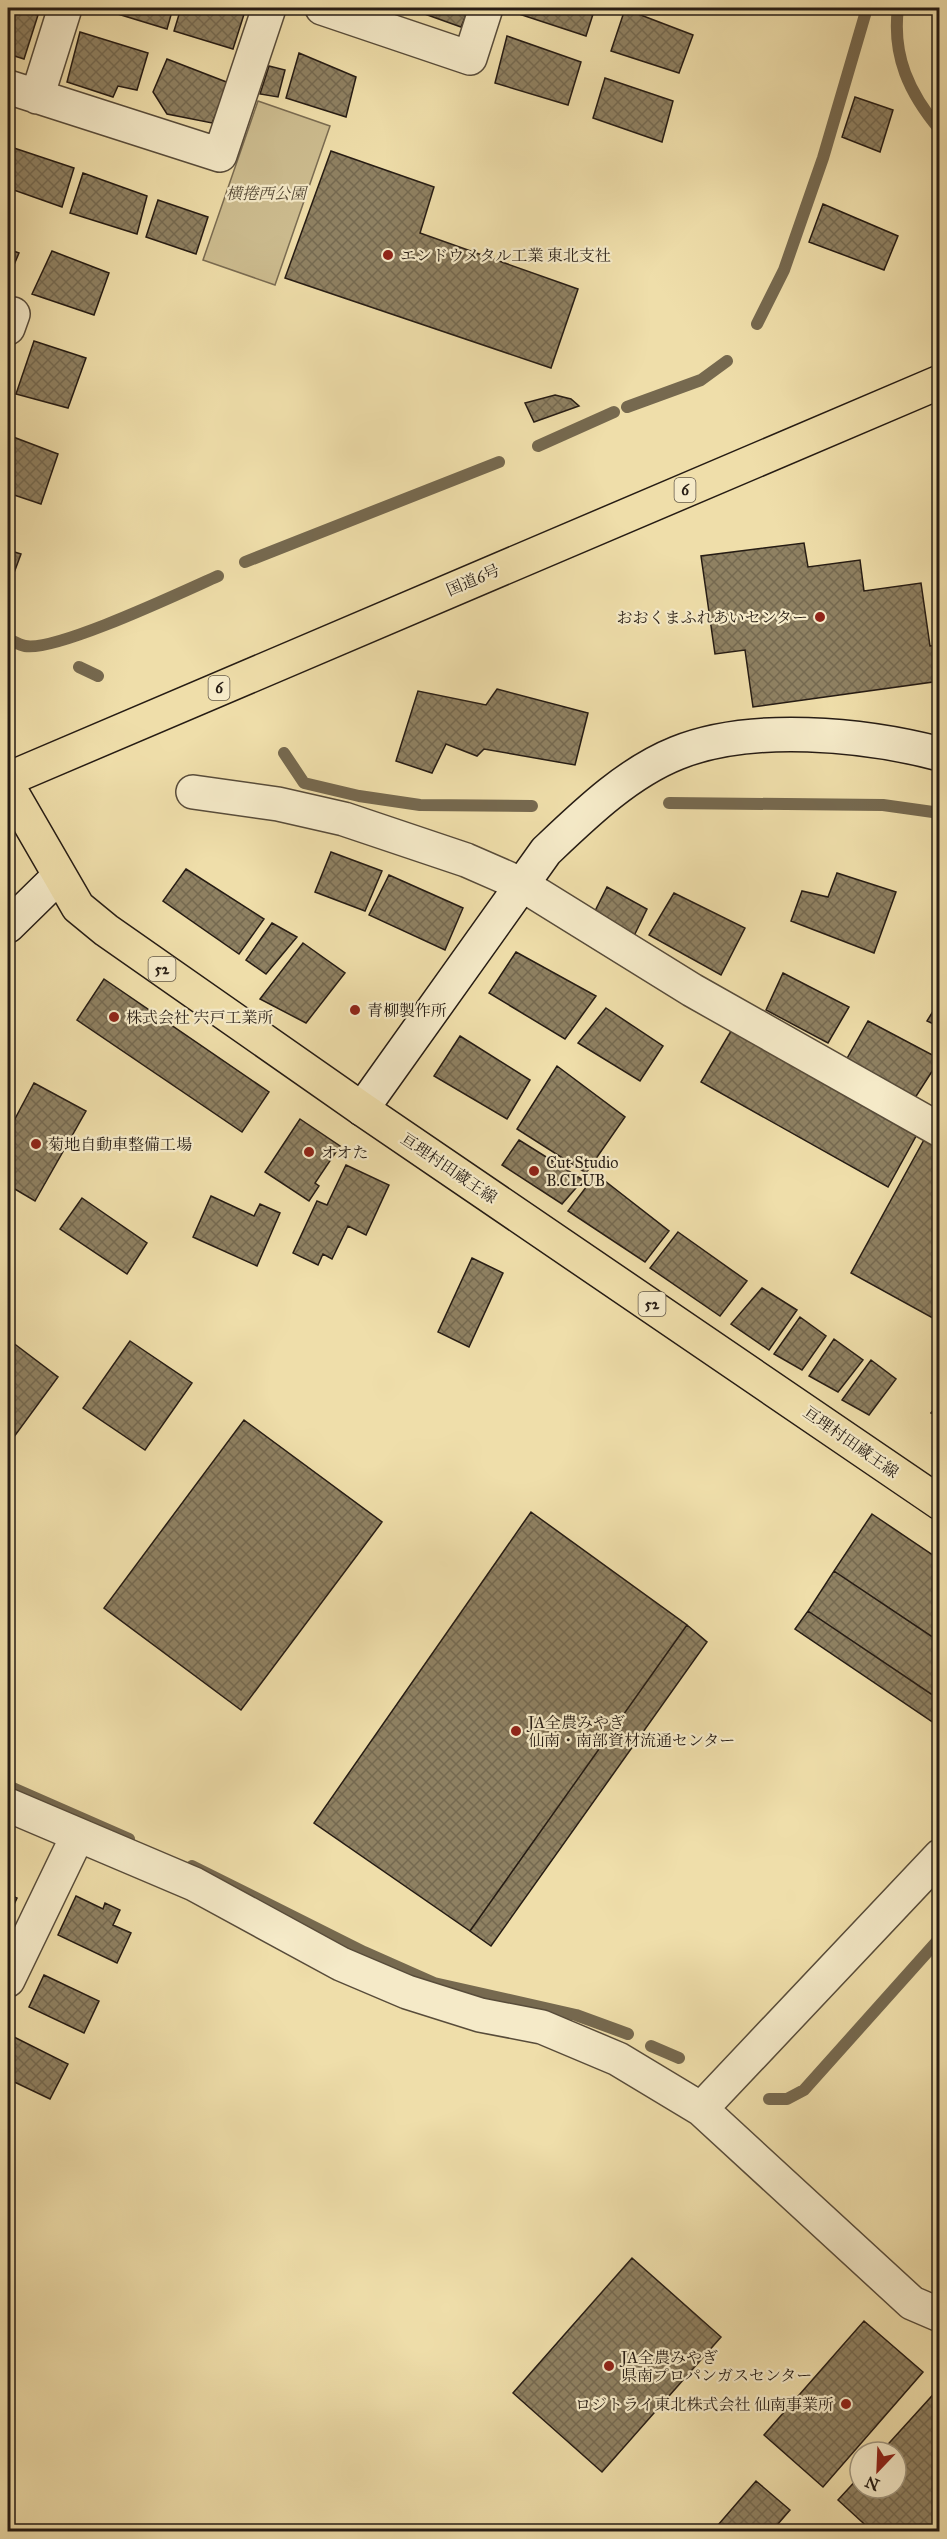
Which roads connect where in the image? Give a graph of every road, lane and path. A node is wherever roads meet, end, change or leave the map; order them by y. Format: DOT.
graph roads {
  1 [pos="65,8"];
  2 [pos="269,8"];
  3 [pos="322,8"];
  4 [pos="486,8"];
  5 [pos="22,92"];
  6 [pos="939,382"];
  7 [pos="939,754"];
  8 [pos="8,779"];
  9 [pos="8,786"];
  10 [pos="194,792"];
  11 [pos="59,876"];
  12 [pos="521,884"];
  13 [pos="8,926"];
  14 [pos="362,1109"];
  15 [pos="939,1130"];
  16 [pos="939,1503"];
  17 [pos="8,1805"];
  18 [pos="77,1837"];
  19 [pos="939,1856"];
  20 [pos="8,1980"];
  21 [pos="701,2109"];
  22 [pos="939,2314"];
  1 -- 5 [label="street"];
  2 -- 5 [label="street"];
  3 -- 4 [label="street"];
  6 -- 8 [label="main road, 国道6号 / 6"];
  7 -- 12 [label="street"];
  9 -- 11 [label="main road, 亘理村田蔵王線 / 52"];
  10 -- 12 [label="street"];
  11 -- 13 [label="street"];
  11 -- 14 [label="main road, 亘理村田蔵王線 / 52"];
  12 -- 14 [label="street"];
  12 -- 15 [label="street"];
  14 -- 16 [label="main road, 亘理村田蔵王線 / 52"];
  17 -- 18 [label="street"];
  18 -- 20 [label="street"];
  18 -- 21 [label="street"];
  19 -- 21 [label="street"];
  21 -- 22 [label="street"];
}
